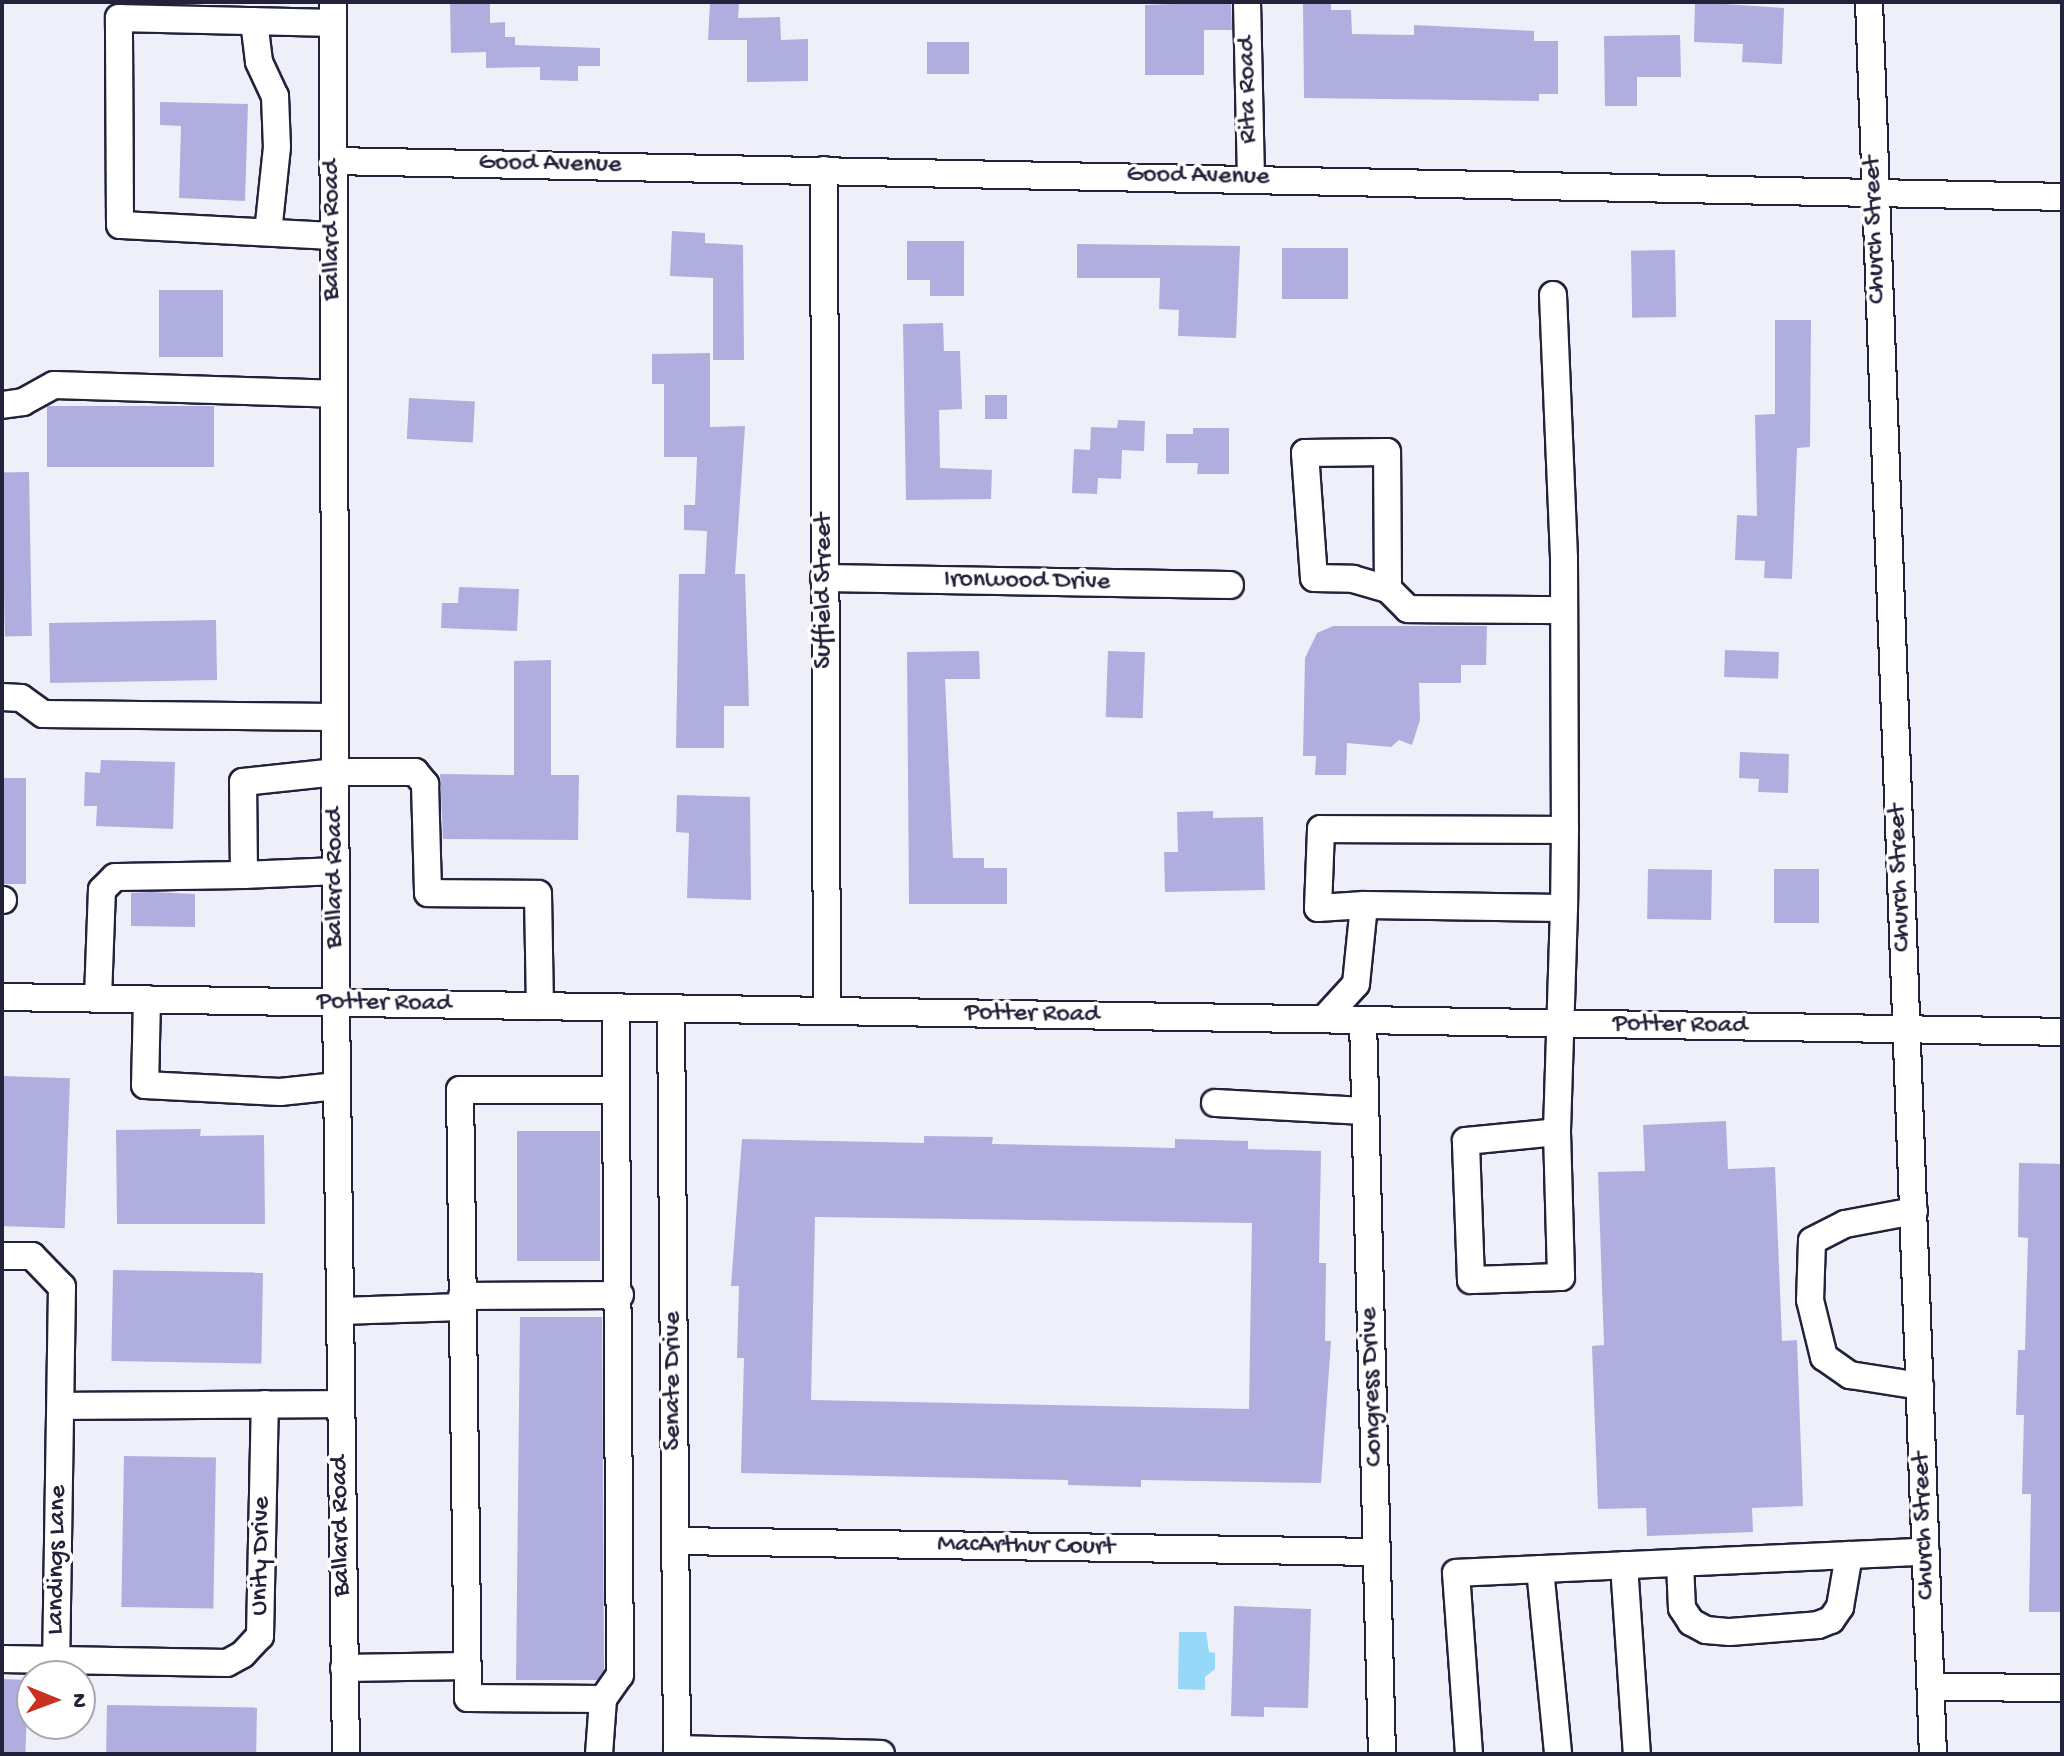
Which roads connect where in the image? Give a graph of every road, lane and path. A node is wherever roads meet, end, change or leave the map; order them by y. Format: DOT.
graph roads {
  1 [pos="1247,2"];
  2 [pos="1869,2"];
  3 [pos="333,12"];
  4 [pos="254,21"];
  5 [pos="333,161"];
  6 [pos="824,170"];
  7 [pos="1251,178"];
  8 [pos="1874,190"];
  9 [pos="2062,197"];
  10 [pos="268,232"];
  11 [pos="333,236"];
  12 [pos="1553,295"];
  13 [pos="334,394"];
  14 [pos="2,405"];
  15 [pos="824,578"];
  16 [pos="1230,585"];
  17 [pos="1388,589"];
  18 [pos="1564,610"];
  19 [pos="2,697"];
  20 [pos="335,717"];
  21 [pos="336,772"];
  22 [pos="1565,830"];
  23 [pos="336,871"];
  24 [pos="244,875"];
  25 [pos="1364,905"];
  26 [pos="1564,908"];
  27 [pos="2,997"];
  28 [pos="98,998"];
  29 [pos="147,999"];
  30 [pos="336,1003"];
  31 [pos="540,1006"];
  32 [pos="616,1007"];
  33 [pos="671,1008"];
  34 [pos="827,1011"];
  35 [pos="1324,1019"];
  36 [pos="1363,1020"];
  37 [pos="1564,1024"];
  38 [pos="1908,1030"];
  39 [pos="2062,1032"];
  40 [pos="337,1086"];
  41 [pos="616,1090"];
  42 [pos="1215,1103"];
  43 [pos="1365,1111"];
  44 [pos="1557,1132"];
  45 [pos="1914,1211"];
  46 [pos="2,1256"];
  47 [pos="620,1295"];
  48 [pos="462,1302"];
  49 [pos="340,1311"];
  50 [pos="1920,1386"];
  51 [pos="265,1404"];
  52 [pos="340,1404"];
  53 [pos="61,1406"];
  54 [pos="676,1541"];
  55 [pos="1377,1552"];
  56 [pos="1926,1552"];
  57 [pos="1849,1555"];
  58 [pos="1680,1563"];
  59 [pos="1624,1565"];
  60 [pos="1540,1569"];
  61 [pos="2,1659"];
  62 [pos="56,1659"];
  63 [pos="468,1666"];
  64 [pos="344,1668"];
  65 [pos="1931,1687"];
  66 [pos="2062,1688"];
  67 [pos="603,1699"];
  68 [pos="677,1752"];
  69 [pos="346,1754"];
  70 [pos="599,1754"];
  71 [pos="881,1754"];
  72 [pos="1382,1754"];
  73 [pos="1469,1754"];
  74 [pos="1558,1754"];
  75 [pos="1637,1754"];
  76 [pos="1933,1754"];
  1 -- 7 [label="street, Rita Road"];
  2 -- 8 [label="street, Church Street"];
  3 -- 4 [label="street"];
  3 -- 5 [label="street, Ballard Road"];
  4 -- 10 [label="street"];
  4 -- 10 [label="street"];
  5 -- 6 [label="street, Good Avenue"];
  5 -- 11 [label="street, Ballard Road"];
  6 -- 7 [label="street, Good Avenue"];
  6 -- 15 [label="street, Suffield Street"];
  7 -- 8 [label="street, Good Avenue"];
  8 -- 9 [label="street, Good Avenue"];
  8 -- 38 [label="street, Church Street"];
  10 -- 11 [label="street"];
  11 -- 13 [label="street, Ballard Road"];
  12 -- 18 [label="street"];
  13 -- 14 [label="street"];
  13 -- 20 [label="street, Ballard Road"];
  15 -- 16 [label="street, Ironwood Drive"];
  15 -- 34 [label="street, Suffield Street"];
  17 -- 17 [label="street"];
  17 -- 18 [label="street"];
  18 -- 22 [label="street"];
  19 -- 20 [label="street"];
  20 -- 21 [label="street, Ballard Road"];
  21 -- 23 [label="street, Ballard Road"];
  21 -- 24 [label="street"];
  21 -- 31 [label="street"];
  22 -- 25 [label="street"];
  22 -- 26 [label="street"];
  23 -- 24 [label="street"];
  23 -- 30 [label="street, Ballard Road"];
  24 -- 28 [label="street"];
  25 -- 26 [label="street"];
  25 -- 35 [label="street"];
  26 -- 37 [label="street"];
  27 -- 28 [label="street, Potter Road"];
  28 -- 29 [label="street, Potter Road"];
  29 -- 30 [label="street, Potter Road"];
  29 -- 40 [label="street"];
  30 -- 31 [label="street, Potter Road"];
  30 -- 40 [label="street, Ballard Road"];
  31 -- 32 [label="street, Potter Road"];
  32 -- 33 [label="street, Potter Road"];
  32 -- 41 [label="street"];
  33 -- 34 [label="street, Potter Road"];
  33 -- 54 [label="street, Senate Drive"];
  34 -- 35 [label="street, Potter Road"];
  35 -- 36 [label="street, Potter Road"];
  36 -- 37 [label="street, Potter Road"];
  36 -- 43 [label="street, Congress Drive"];
  37 -- 38 [label="street, Potter Road"];
  37 -- 44 [label="street"];
  38 -- 39 [label="street, Potter Road"];
  38 -- 45 [label="street, Church Street"];
  40 -- 49 [label="street, Ballard Road"];
  41 -- 47 [label="street"];
  41 -- 48 [label="street"];
  42 -- 43 [label="street"];
  43 -- 55 [label="street, Congress Drive"];
  44 -- 44 [label="street"];
  45 -- 50 [label="street, Church Street"];
  45 -- 50 [label="street"];
  46 -- 53 [label="street, Landings Lane"];
  47 -- 48 [label="street"];
  47 -- 67 [label="street"];
  48 -- 49 [label="street"];
  48 -- 63 [label="street"];
  49 -- 52 [label="street, Ballard Road"];
  50 -- 56 [label="street, Church Street"];
  51 -- 52 [label="street"];
  51 -- 53 [label="street"];
  51 -- 62 [label="street, Unity Drive"];
  52 -- 64 [label="street, Ballard Road"];
  53 -- 62 [label="street, Landings Lane"];
  54 -- 55 [label="street, MacArthur Court"];
  54 -- 68 [label="street, Senate Drive"];
  55 -- 72 [label="street, Congress Drive"];
  56 -- 57 [label="street"];
  56 -- 65 [label="street, Church Street"];
  57 -- 58 [label="street"];
  57 -- 58 [label="street"];
  58 -- 59 [label="street"];
  59 -- 60 [label="street"];
  59 -- 75 [label="street"];
  60 -- 73 [label="street"];
  60 -- 74 [label="street"];
  61 -- 62 [label="street, Landings Lane"];
  63 -- 64 [label="street"];
  63 -- 67 [label="street"];
  64 -- 69 [label="street, Ballard Road"];
  65 -- 66 [label="street"];
  65 -- 76 [label="street, Church Street"];
  67 -- 70 [label="street"];
  68 -- 71 [label="street"];
}
